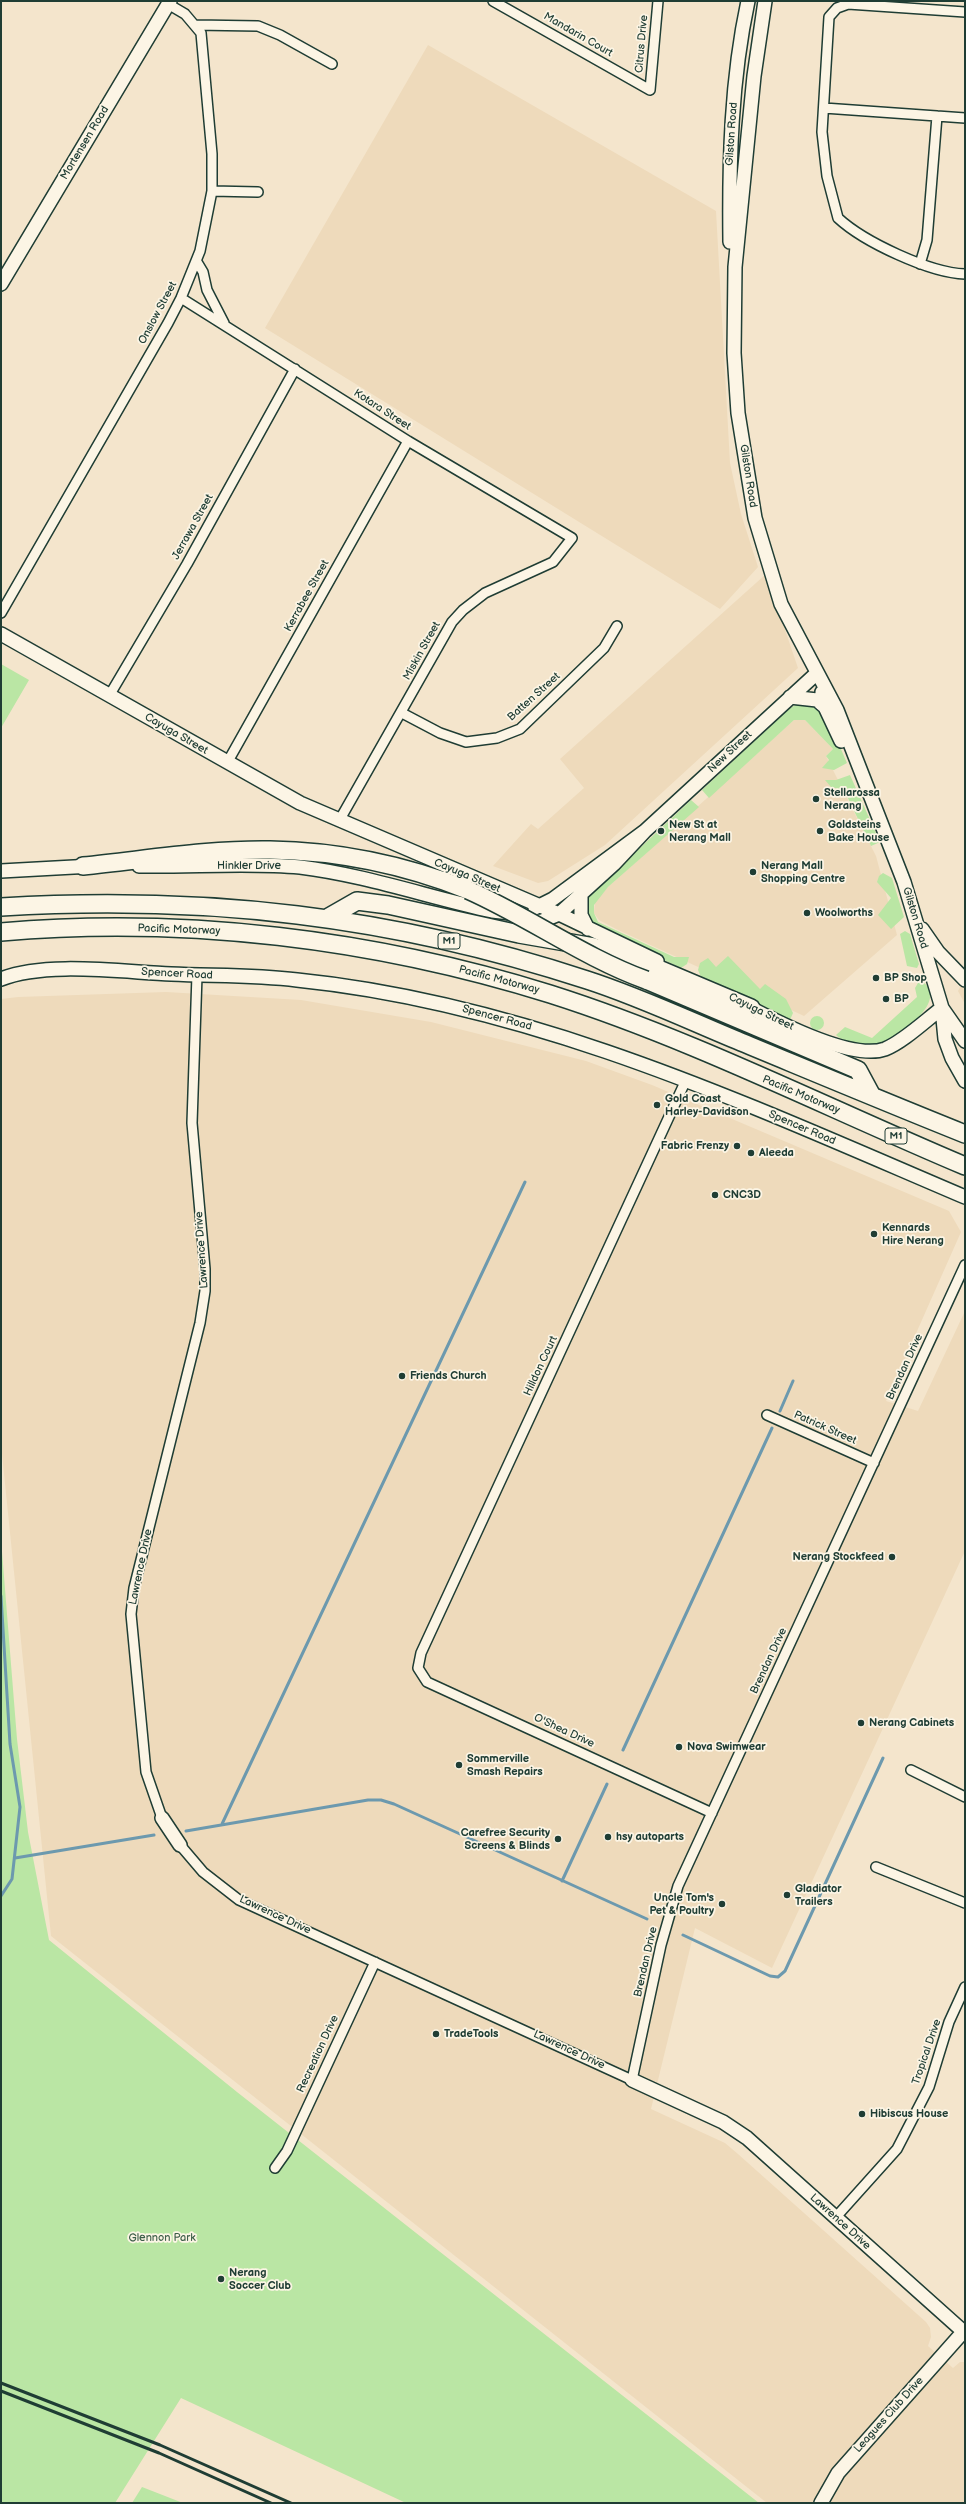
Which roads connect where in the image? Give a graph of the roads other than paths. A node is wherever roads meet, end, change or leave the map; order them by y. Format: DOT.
graph roads {
  1 [pos="494,1"];
  2 [pos="658,1"];
  3 [pos="748,1"];
  4 [pos="765,1"];
  5 [pos="169,2"];
  6 [pos="908,5"];
  7 [pos="922,5"];
  8 [pos="965,12"];
  9 [pos="195,26"];
  10 [pos="332,64"];
  11 [pos="650,90"];
  12 [pos="824,108"];
  13 [pos="937,116"];
  14 [pos="965,118"];
  15 [pos="212,191"];
  16 [pos="258,192"];
  17 [pos="197,262"];
  18 [pos="920,264"];
  19 [pos="735,267"];
  20 [pos="965,274"];
  21 [pos="1,284"];
  22 [pos="181,298"];
  23 [pos="225,324"];
  24 [pos="295,369"];
  25 [pos="408,441"];
  26 [pos="572,538"];
  27 [pos="1,613"];
  28 [pos="617,626"];
  29 [pos="1,634"];
  30 [pos="817,673"];
  31 [pos="110,696"];
  32 [pos="790,697"];
  33 [pos="825,707"];
  34 [pos="402,713"];
  35 [pos="227,763"];
  36 [pos="339,821"];
  37 [pos="884,830"];
  38 [pos="645,831"];
  39 [pos="83,866"];
  40 [pos="1,871"];
  41 [pos="581,895"];
  42 [pos="540,906"];
  43 [pos="1,907"];
  44 [pos="492,911"];
  45 [pos="559,914"];
  46 [pos="329,918"];
  47 [pos="916,922"];
  48 [pos="588,928"];
  49 [pos="1,932"];
  50 [pos="196,975"];
  51 [pos="1,980"];
  52 [pos="965,980"];
  53 [pos="751,1008"];
  54 [pos="942,1008"];
  55 [pos="965,1041"];
  56 [pos="686,1080"];
  57 [pos="965,1081"];
  58 [pos="872,1096"];
  59 [pos="965,1134"];
  60 [pos="965,1166"];
  61 [pos="965,1197"];
  62 [pos="965,1265"];
  63 [pos="767,1415"];
  64 [pos="874,1463"];
  65 [pos="418,1662"];
  66 [pos="911,1770"];
  67 [pos="965,1797"];
  68 [pos="712,1813"];
  69 [pos="162,1818"];
  70 [pos="180,1845"];
  71 [pos="876,1867"];
  72 [pos="965,1903"];
  73 [pos="375,1962"];
  74 [pos="965,1987"];
  75 [pos="632,2080"];
  76 [pos="275,2168"];
  77 [pos="836,2217"];
  78 [pos="964,2332"];
  79 [pos="821,2503"];
  1 -- 11 [label="street, Mandarin Court"];
  2 -- 11 [label="street, Citrus Drive"];
  3 -- 19 [label="street, Gilston Road"];
  4 -- 19 [label="street, Gilston Road"];
  5 -- 9 [label="street, Onslow Street"];
  5 -- 21 [label="street, Mortensen Road"];
  6 -- 7 [label="street"];
  6 -- 12 [label="street"];
  7 -- 8 [label="street"];
  9 -- 10 [label="street"];
  9 -- 15 [label="street, Onslow Street"];
  12 -- 13 [label="street"];
  12 -- 18 [label="street"];
  13 -- 14 [label="street"];
  13 -- 18 [label="street"];
  15 -- 16 [label="street"];
  15 -- 17 [label="street, Onslow Street"];
  17 -- 22 [label="street, Onslow Street"];
  17 -- 23 [label="street"];
  18 -- 20 [label="street"];
  19 -- 30 [label="street, Gilston Road"];
  22 -- 23 [label="street, Kotara Street"];
  22 -- 27 [label="street, Onslow Street"];
  23 -- 24 [label="street, Kotara Street"];
  24 -- 25 [label="street, Kotara Street"];
  24 -- 31 [label="street, Jerrawa Street"];
  25 -- 26 [label="street, Kotara Street"];
  25 -- 35 [label="street, Kerrabee Street"];
  26 -- 34 [label="street, Miskin Street"];
  28 -- 34 [label="street, Batten Street"];
  29 -- 31 [label="street, Cayuga Street"];
  30 -- 32 [label="street, New Street"];
  30 -- 33 [label="street, Gilston Road"];
  30 -- 37 [label="street, Gilston Road"];
  31 -- 35 [label="street, Cayuga Street"];
  32 -- 33 [label="street"];
  32 -- 38 [label="street, New Street"];
  33 -- 37 [label="street, Gilston Road"];
  34 -- 36 [label="street, Miskin Street"];
  35 -- 36 [label="street, Cayuga Street"];
  36 -- 42 [label="street, Cayuga Street"];
  37 -- 47 [label="street, Gilston Road"];
  38 -- 41 [label="street, New Street"];
  38 -- 42 [label="street, New Street"];
  39 -- 40 [label="street, Hinkler Drive"];
  39 -- 44 [label="street, Hinkler Drive"];
  39 -- 58 [label="highway, bridge"];
  41 -- 45 [label="street, New Street"];
  41 -- 48 [label="street"];
  42 -- 44 [label="street, Hinkler Drive"];
  42 -- 45 [label="street, Cayuga Street"];
  43 -- 46 [label="highway, M1"];
  44 -- 45 [label="street, Hinkler Drive"];
  45 -- 48 [label="street, Cayuga Street"];
  46 -- 53 [label="highway"];
  46 -- 58 [label="highway, M1"];
  47 -- 52 [label="street"];
  47 -- 54 [label="street, Gilston Road"];
  48 -- 53 [label="street, Cayuga Street"];
  49 -- 60 [label="highway, Pacific Motorway / M1"];
  50 -- 51 [label="street, Spencer Road"];
  50 -- 56 [label="street, Spencer Road"];
  50 -- 69 [label="street, Lawrence Drive"];
  53 -- 54 [label="street, Cayuga Street"];
  54 -- 55 [label="street"];
  54 -- 57 [label="street"];
  56 -- 61 [label="street, Spencer Road"];
  56 -- 65 [label="street, Hilldon Court"];
  58 -- 59 [label="highway, M1"];
  62 -- 64 [label="street, Brendan Drive"];
  63 -- 64 [label="street, Patrick Street"];
  64 -- 68 [label="street, Brendan Drive"];
  65 -- 68 [label="street, O'Shea Drive"];
  66 -- 67 [label="street"];
  68 -- 75 [label="street, Brendan Drive"];
  69 -- 70 [label="street, Lawrence Drive"];
  70 -- 73 [label="street, Lawrence Drive"];
  71 -- 72 [label="street"];
  73 -- 75 [label="street, Lawrence Drive"];
  73 -- 76 [label="street, Recreation Drive"];
  74 -- 77 [label="street, Tropical Drive"];
  75 -- 77 [label="street, Lawrence Drive"];
  77 -- 78 [label="street, Lawrence Drive"];
  78 -- 79 [label="street, Leagues Club Drive"];
}
